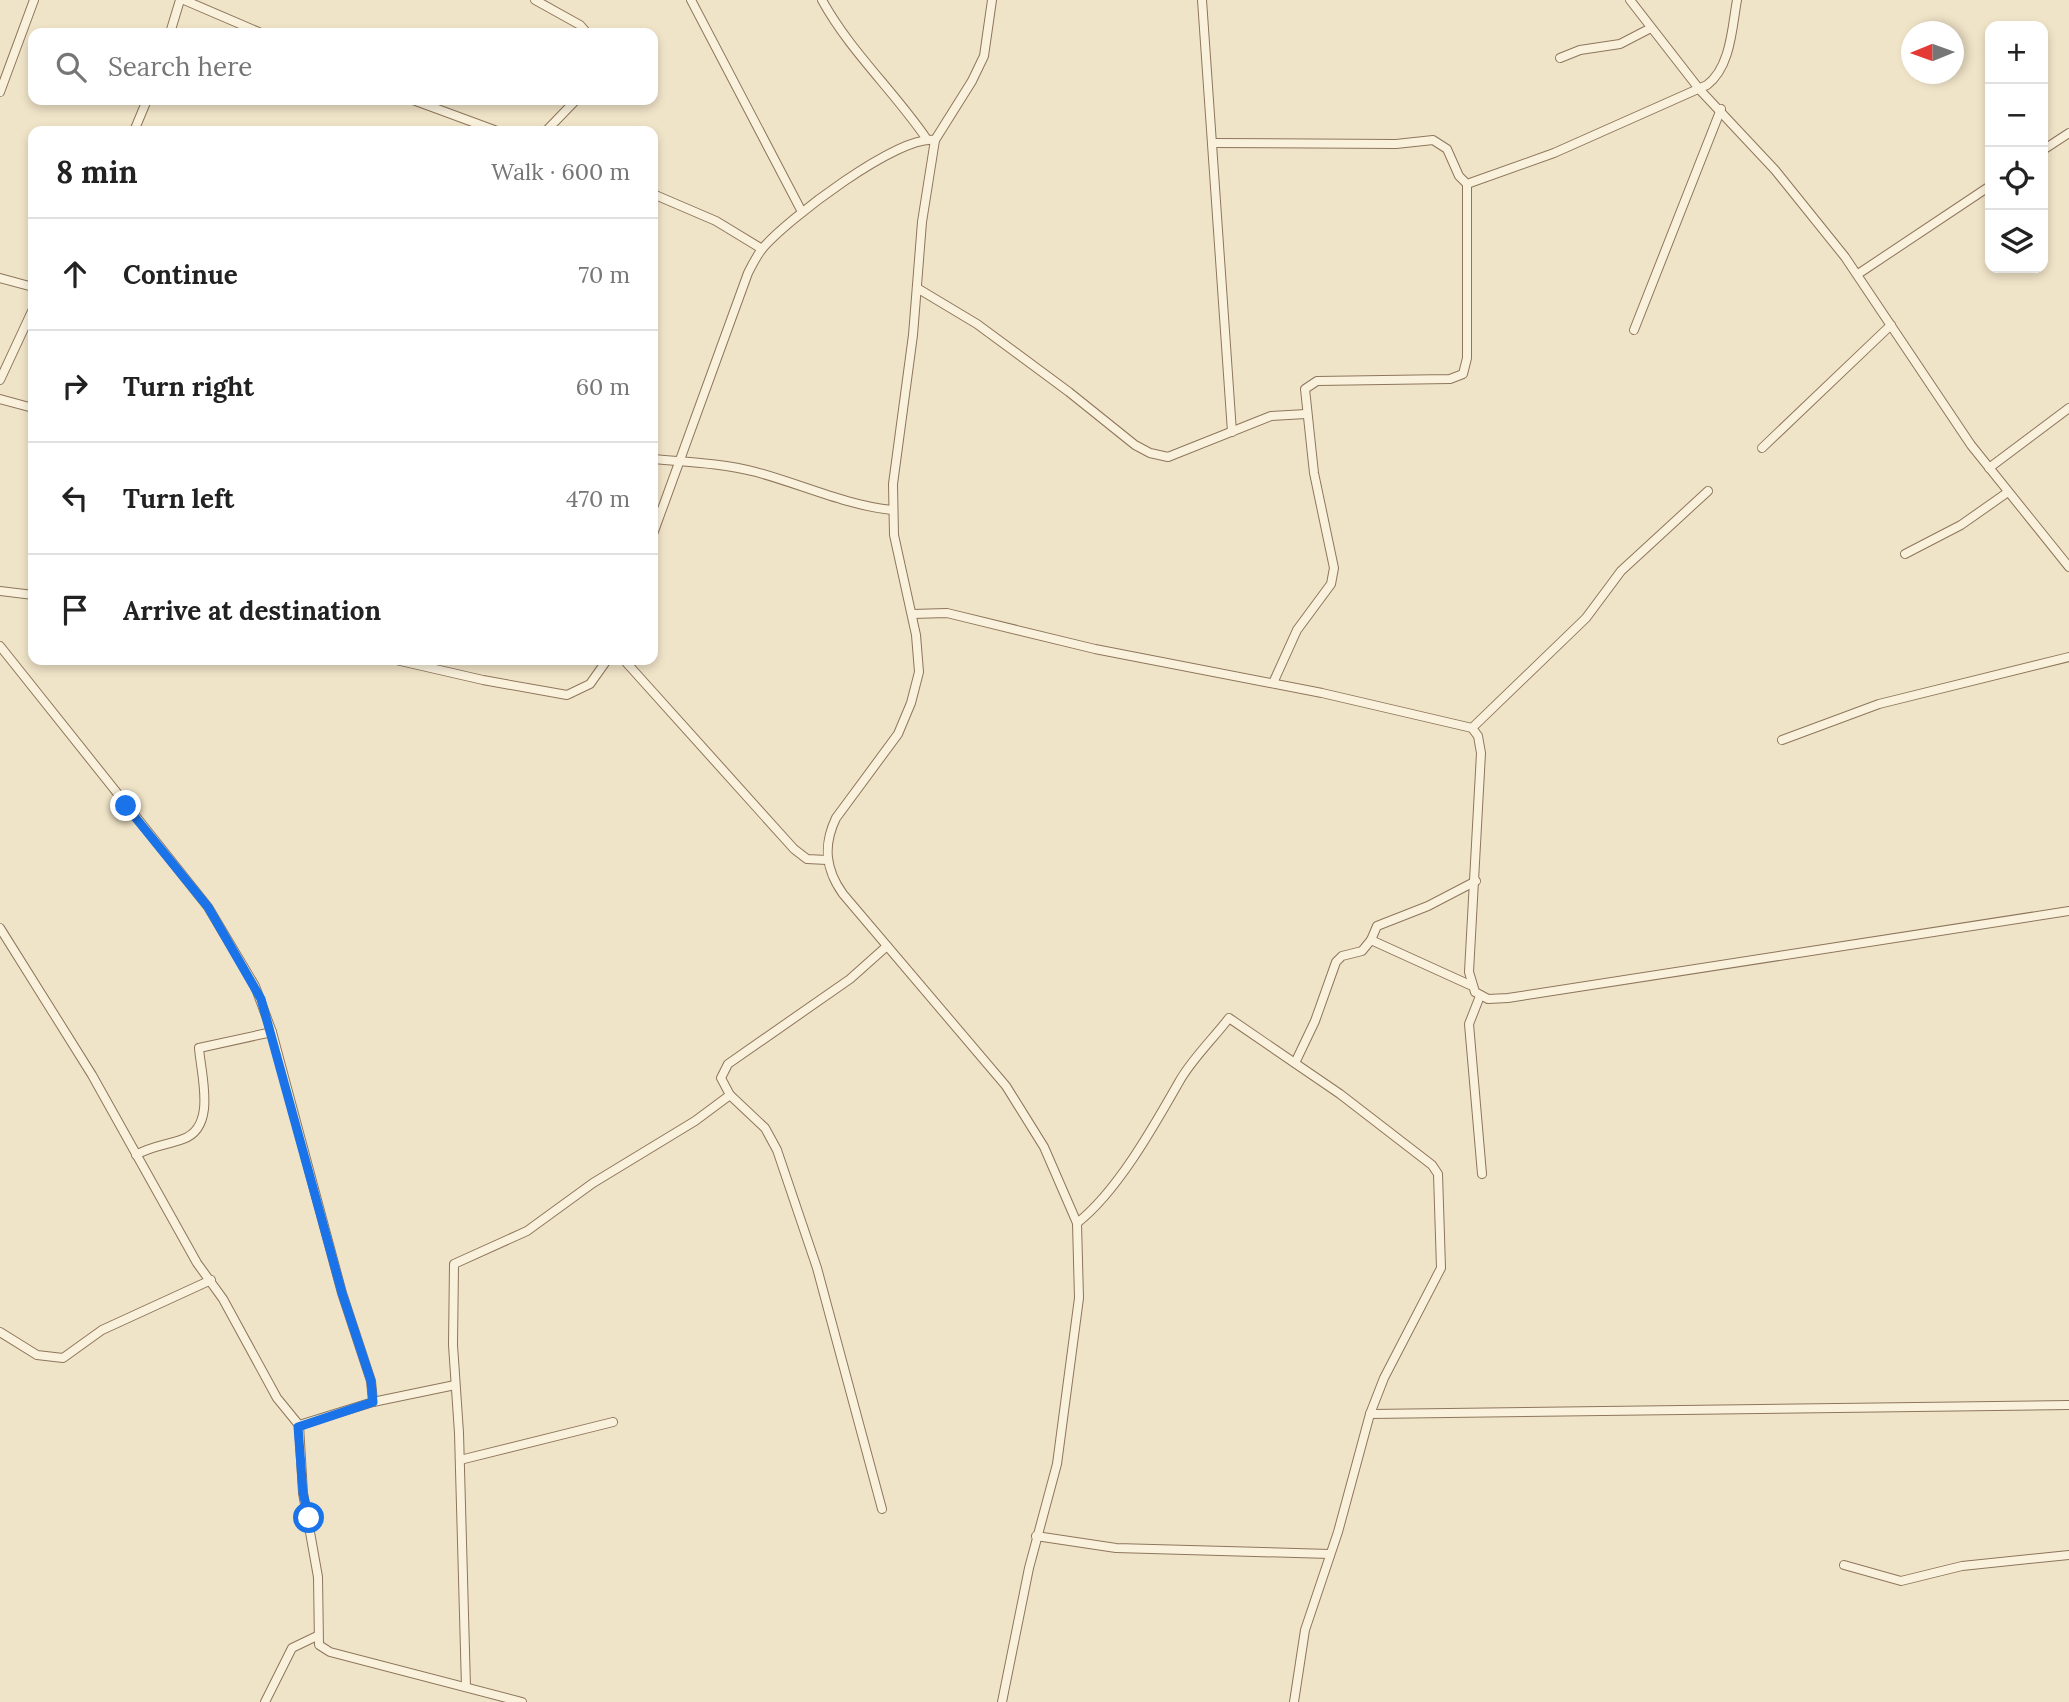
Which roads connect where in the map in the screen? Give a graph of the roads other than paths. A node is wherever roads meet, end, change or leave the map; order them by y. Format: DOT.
graph roads {
  1 [pos="34,0"];
  2 [pos="182,0"];
  3 [pos="535,0"];
  4 [pos="691,0"];
  5 [pos="822,0"];
  6 [pos="992,0"];
  7 [pos="1202,0"];
  8 [pos="1630,0"];
  9 [pos="1737,0"];
  10 [pos="172,28"];
  11 [pos="249,28"];
  12 [pos="583,28"];
  13 [pos="1649,29"];
  14 [pos="1560,58"];
  15 [pos="1700,90"];
  16 [pos="0,92"];
  17 [pos="145,105"];
  18 [pos="427,105"];
  19 [pos="571,105"];
  20 [pos="1721,109"];
  21 [pos="136,126"];
  22 [pos="483,126"];
  23 [pos="551,126"];
  24 [pos="2069,133"];
  25 [pos="926,138"];
  26 [pos="935,139"];
  27 [pos="1213,143"];
  28 [pos="2048,147"];
  29 [pos="1468,184"];
  30 [pos="1985,189"];
  31 [pos="658,196"];
  32 [pos="802,212"];
  33 [pos="762,249"];
  34 [pos="1858,274"];
  35 [pos="0,278"];
  36 [pos="28,286"];
  37 [pos="917,288"];
  38 [pos="28,320"];
  39 [pos="1892,325"];
  40 [pos="1634,330"];
  41 [pos="0,380"];
  42 [pos="0,399"];
  43 [pos="28,407"];
  44 [pos="2069,408"];
  45 [pos="1306,414"];
  46 [pos="1232,432"];
  47 [pos="1762,447"];
  48 [pos="658,460"];
  49 [pos="678,462"];
  50 [pos="1989,468"];
  51 [pos="1708,491"];
  52 [pos="2008,492"];
  53 [pos="892,510"];
  54 [pos="658,520"];
  55 [pos="1905,554"];
  56 [pos="2069,567"];
  57 [pos="0,591"];
  58 [pos="28,594"];
  59 [pos="912,614"];
  60 [pos="0,646"];
  61 [pos="2069,657"];
  62 [pos="418,665"];
  63 [pos="603,665"];
  64 [pos="628,665"];
  65 [pos="1273,683"];
  66 [pos="1472,728"];
  67 [pos="1782,740"];
  68 [pos="827,860"];
  69 [pos="1476,881"];
  70 [pos="2069,911"];
  71 [pos="0,928"];
  72 [pos="1371,940"];
  73 [pos="887,946"];
  74 [pos="1470,985"];
  75 [pos="1480,996"];
  76 [pos="272,1032"];
  77 [pos="1295,1063"];
  78 [pos="730,1095"];
  79 [pos="136,1155"];
  80 [pos="1482,1174"];
  81 [pos="1077,1223"];
  82 [pos="211,1280"];
  83 [pos="0,1332"];
  84 [pos="455,1385"];
  85 [pos="373,1402"];
  86 [pos="2069,1405"];
  87 [pos="1370,1414"];
  88 [pos="613,1422"];
  89 [pos="299,1425"];
  90 [pos="460,1460"];
  91 [pos="882,1509"];
  92 [pos="1037,1535"];
  93 [pos="1331,1553"];
  94 [pos="2069,1555"];
  95 [pos="1844,1565"];
  96 [pos="317,1636"];
  97 [pos="466,1688"];
  98 [pos="265,1702"];
  99 [pos="522,1702"];
  100 [pos="1002,1702"];
  101 [pos="1294,1702"];
  1 -- 16 [label="street"];
  2 -- 10 [label="street"];
  2 -- 11 [label="street"];
  3 -- 12 [label="street"];
  4 -- 32 [label="street"];
  5 -- 25 [label="street"];
  6 -- 26 [label="street"];
  7 -- 27 [label="street"];
  8 -- 13 [label="street"];
  9 -- 15 [label="street"];
  13 -- 14 [label="street"];
  13 -- 15 [label="street"];
  15 -- 20 [label="street"];
  15 -- 29 [label="street"];
  17 -- 21 [label="street"];
  18 -- 22 [label="street"];
  19 -- 23 [label="street"];
  20 -- 34 [label="street"];
  20 -- 40 [label="street"];
  24 -- 28 [label="street"];
  25 -- 26 [label="street"];
  25 -- 32 [label="street"];
  26 -- 37 [label="street"];
  27 -- 29 [label="street"];
  27 -- 46 [label="street"];
  29 -- 45 [label="street"];
  30 -- 34 [label="street"];
  31 -- 33 [label="street"];
  32 -- 33 [label="street"];
  33 -- 49 [label="street"];
  34 -- 39 [label="street"];
  35 -- 36 [label="street"];
  37 -- 46 [label="street"];
  37 -- 53 [label="street"];
  38 -- 41 [label="street"];
  39 -- 47 [label="street"];
  39 -- 50 [label="street"];
  42 -- 43 [label="street"];
  44 -- 50 [label="street"];
  45 -- 46 [label="street"];
  45 -- 65 [label="street"];
  48 -- 49 [label="street"];
  49 -- 53 [label="street"];
  49 -- 54 [label="street"];
  50 -- 52 [label="street"];
  51 -- 66 [label="street"];
  52 -- 55 [label="street"];
  52 -- 56 [label="street"];
  53 -- 59 [label="street"];
  57 -- 58 [label="street"];
  59 -- 65 [label="street"];
  59 -- 68 [label="street"];
  60 -- 76 [label="street"];
  61 -- 67 [label="street"];
  62 -- 63 [label="street"];
  64 -- 68 [label="street"];
  65 -- 66 [label="street"];
  66 -- 69 [label="street"];
  68 -- 73 [label="street"];
  69 -- 72 [label="street"];
  69 -- 74 [label="street"];
  70 -- 75 [label="street"];
  71 -- 79 [label="street"];
  72 -- 74 [label="street"];
  72 -- 77 [label="street"];
  73 -- 78 [label="street"];
  73 -- 81 [label="street"];
  74 -- 75 [label="street"];
  75 -- 80 [label="street"];
  76 -- 79 [label="street"];
  76 -- 85 [label="street"];
  77 -- 81 [label="street"];
  77 -- 87 [label="street"];
  78 -- 84 [label="street"];
  78 -- 91 [label="street"];
  79 -- 82 [label="street"];
  81 -- 92 [label="street"];
  82 -- 83 [label="street"];
  82 -- 89 [label="street"];
  84 -- 85 [label="street"];
  84 -- 90 [label="street"];
  85 -- 89 [label="street"];
  86 -- 87 [label="street"];
  87 -- 93 [label="street"];
  88 -- 90 [label="street"];
  89 -- 96 [label="street"];
  90 -- 97 [label="street"];
  92 -- 93 [label="street"];
  92 -- 100 [label="street"];
  93 -- 101 [label="street"];
  94 -- 95 [label="street"];
  96 -- 97 [label="street"];
  96 -- 98 [label="street"];
  97 -- 99 [label="street"];
}
